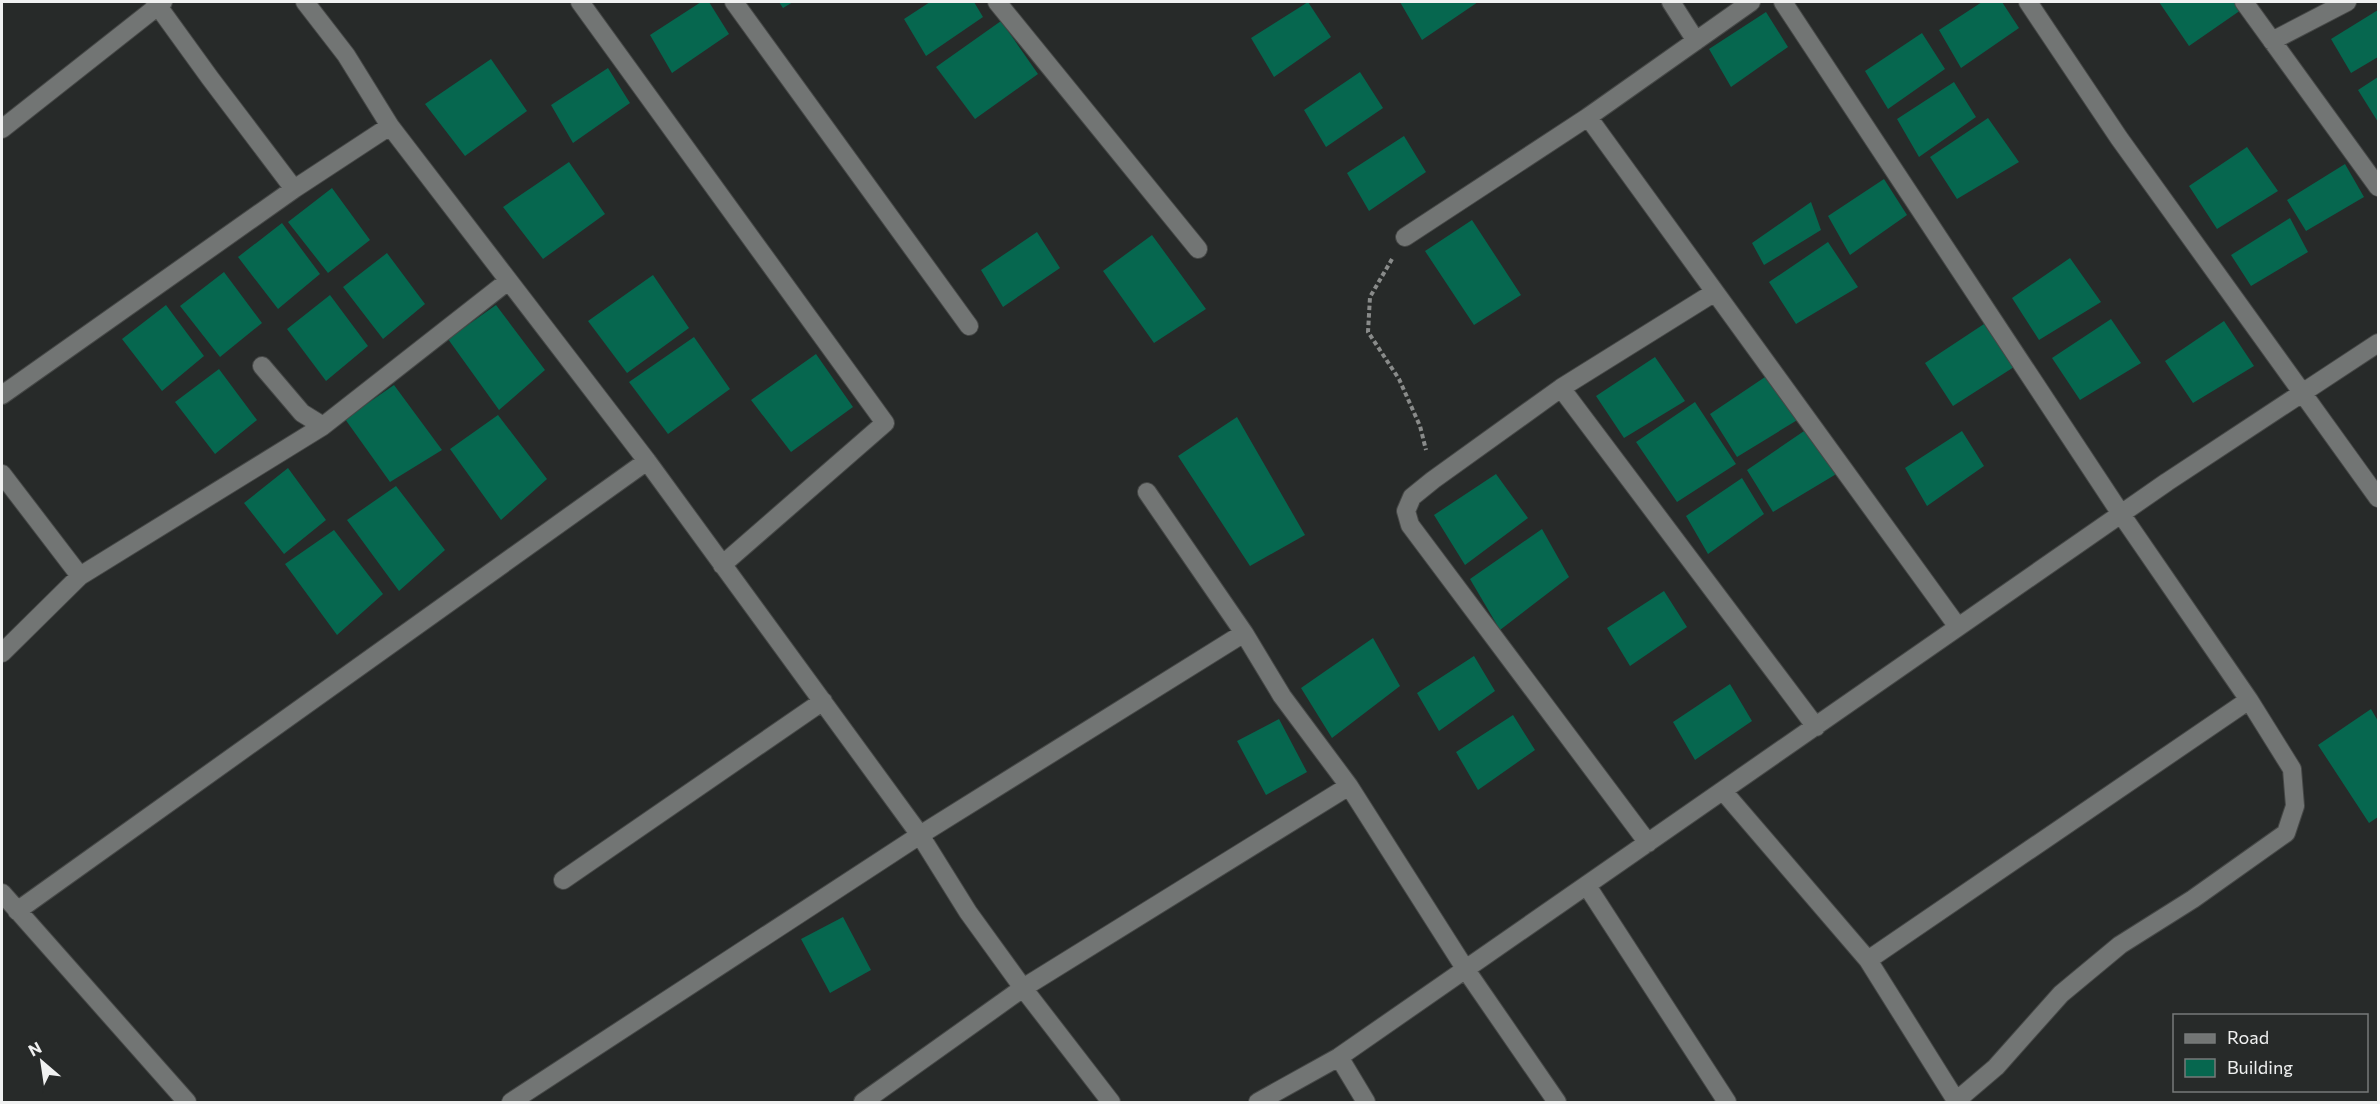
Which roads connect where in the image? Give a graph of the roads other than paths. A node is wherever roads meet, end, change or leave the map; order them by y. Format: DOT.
graph roads {
  1 [pos="305,2"];
  2 [pos="580,2"];
  3 [pos="734,2"];
  4 [pos="997,2"];
  5 [pos="1671,2"];
  6 [pos="1750,2"];
  7 [pos="1784,2"];
  8 [pos="2028,2"];
  9 [pos="2244,2"];
  10 [pos="2347,2"];
  11 [pos="159,3"];
  12 [pos="1696,41"];
  13 [pos="2272,41"];
  14 [pos="1588,117"];
  15 [pos="390,126"];
  16 [pos="2,129"];
  17 [pos="2379,187"];
  18 [pos="294,189"];
  19 [pos="1405,237"];
  20 [pos="1198,249"];
  21 [pos="508,281"];
  22 [pos="1714,292"];
  23 [pos="969,326"];
  24 [pos="2379,343"];
  25 [pos="262,366"];
  26 [pos="1562,388"];
  27 [pos="2304,392"];
  28 [pos="2,395"];
  29 [pos="322,426"];
  30 [pos="647,461"];
  31 [pos="2,474"];
  32 [pos="1147,492"];
  33 [pos="2379,498"];
  34 [pos="2121,514"];
  35 [pos="722,566"];
  36 [pos="80,576"];
  37 [pos="1958,627"];
  38 [pos="1244,633"];
  39 [pos="2,653"];
  40 [pos="2248,700"];
  41 [pos="823,701"];
  42 [pos="1815,727"];
  43 [pos="1349,786"];
  44 [pos="1723,791"];
  45 [pos="920,835"];
  46 [pos="1648,843"];
  47 [pos="563,880"];
  48 [pos="1587,886"];
  49 [pos="2,893"];
  50 [pos="17,910"];
  51 [pos="1868,960"];
  52 [pos="1466,970"];
  53 [pos="1023,988"];
  54 [pos="1339,1057"];
  55 [pos="186,1102"];
  56 [pos="511,1102"];
  57 [pos="863,1102"];
  58 [pos="1111,1102"];
  59 [pos="1258,1102"];
  60 [pos="1366,1102"];
  61 [pos="1557,1102"];
  62 [pos="1727,1102"];
  63 [pos="1956,1102"];
  1 -- 15 [label="street"];
  2 -- 35 [label="street"];
  3 -- 23 [label="street"];
  4 -- 20 [label="street"];
  5 -- 12 [label="street"];
  6 -- 12 [label="street"];
  7 -- 34 [label="street"];
  8 -- 27 [label="street"];
  9 -- 13 [label="street"];
  10 -- 13 [label="street"];
  11 -- 16 [label="street"];
  11 -- 18 [label="street"];
  12 -- 14 [label="street"];
  13 -- 17 [label="street"];
  14 -- 19 [label="street"];
  14 -- 22 [label="street"];
  15 -- 18 [label="street"];
  15 -- 21 [label="street"];
  18 -- 28 [label="street"];
  21 -- 29 [label="street"];
  21 -- 30 [label="street"];
  22 -- 26 [label="street"];
  22 -- 37 [label="street"];
  24 -- 27 [label="street"];
  25 -- 29 [label="street"];
  26 -- 42 [label="street"];
  26 -- 46 [label="street"];
  27 -- 33 [label="street"];
  27 -- 34 [label="street"];
  29 -- 36 [label="street"];
  30 -- 35 [label="street"];
  30 -- 50 [label="street"];
  31 -- 36 [label="street"];
  32 -- 38 [label="street"];
  34 -- 37 [label="street"];
  34 -- 40 [label="street"];
  35 -- 41 [label="street"];
  36 -- 39 [label="street"];
  37 -- 42 [label="street"];
  38 -- 43 [label="street"];
  38 -- 45 [label="street"];
  40 -- 51 [label="street"];
  40 -- 63 [label="street"];
  41 -- 45 [label="street"];
  41 -- 47 [label="street"];
  42 -- 44 [label="street"];
  43 -- 52 [label="street"];
  43 -- 53 [label="street"];
  44 -- 46 [label="street"];
  44 -- 51 [label="street"];
  45 -- 53 [label="street"];
  45 -- 56 [label="street"];
  46 -- 48 [label="street"];
  48 -- 52 [label="street"];
  48 -- 62 [label="street"];
  49 -- 50 [label="street"];
  50 -- 55 [label="street"];
  51 -- 63 [label="street"];
  52 -- 54 [label="street"];
  52 -- 61 [label="street"];
  53 -- 57 [label="street"];
  53 -- 58 [label="street"];
  54 -- 59 [label="street"];
  54 -- 60 [label="street"];
}
